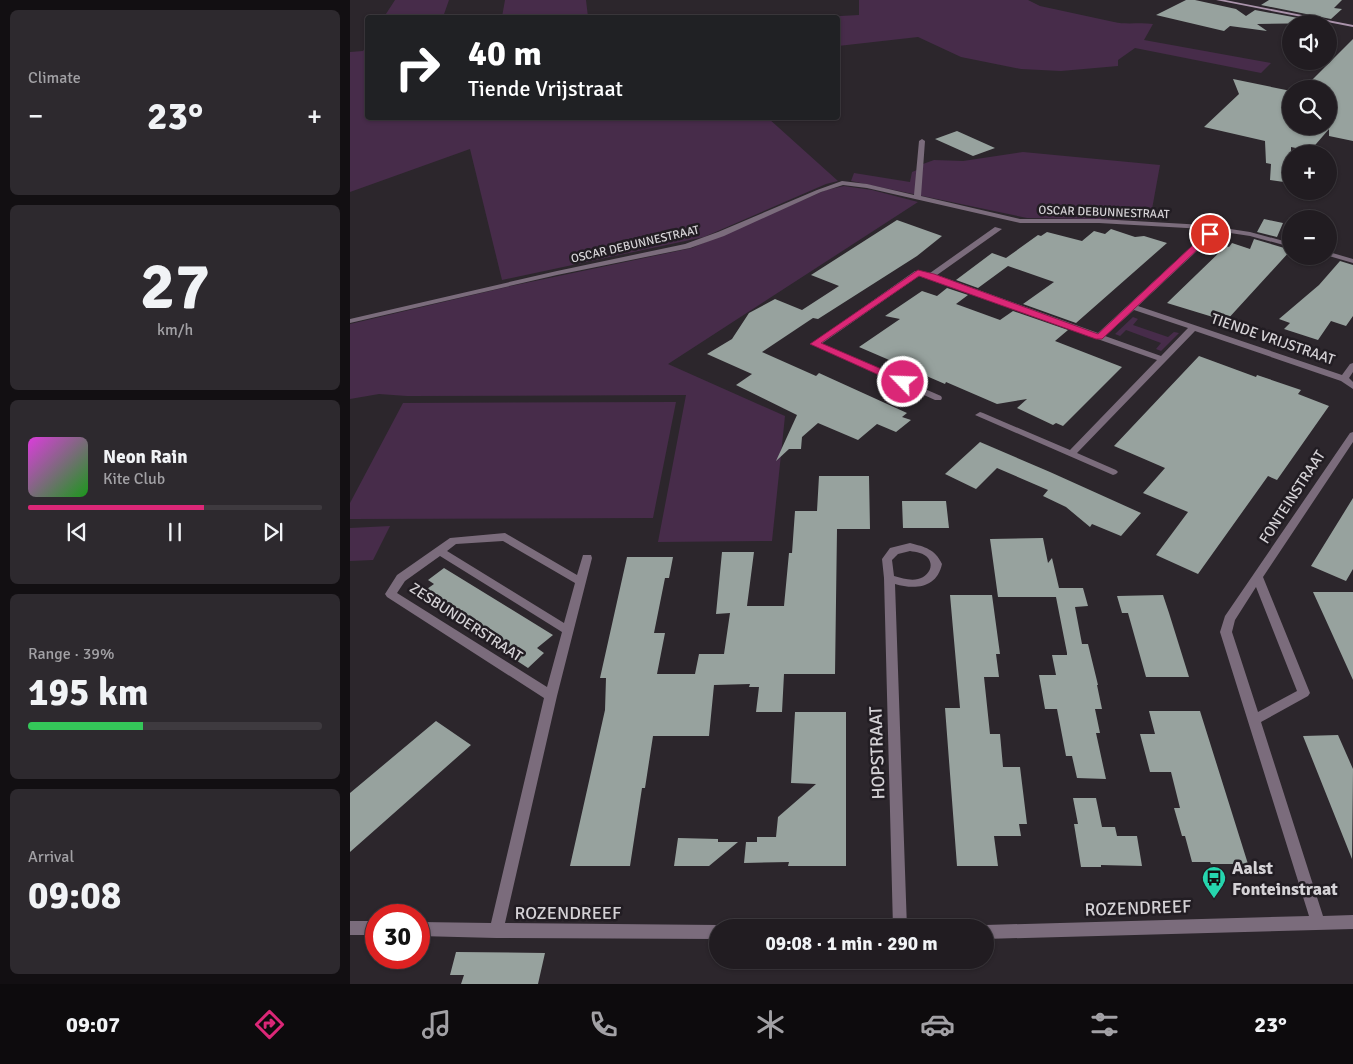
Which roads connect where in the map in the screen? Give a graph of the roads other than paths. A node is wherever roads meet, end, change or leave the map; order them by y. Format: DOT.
graph roads {
  1 [pos="1218,0"];
  2 [pos="1353,26"];
  3 [pos="922,141"];
  4 [pos="917,198"];
  5 [pos="998,229"];
  6 [pos="1210,234"];
  7 [pos="1282,242"];
  8 [pos="1337,256"];
  9 [pos="1353,261"];
  10 [pos="931,276"];
  11 [pos="1133,307"];
  12 [pos="350,320"];
  13 [pos="1193,328"];
  14 [pos="1099,337"];
  15 [pos="1161,360"];
  16 [pos="1353,366"];
  17 [pos="1344,379"];
  18 [pos="1353,386"];
  19 [pos="938,398"];
  20 [pos="980,415"];
  21 [pos="1353,435"];
  22 [pos="1072,454"];
  23 [pos="1113,472"];
  24 [pos="439,551"];
  25 [pos="588,558"];
  26 [pos="889,578"];
  27 [pos="1258,578"];
  28 [pos="581,582"];
  29 [pos="569,631"];
  30 [pos="552,696"];
  31 [pos="1254,720"];
  32 [pos="900,919"];
  33 [pos="1318,922"];
  34 [pos="1353,922"];
  35 [pos="350,928"];
  36 [pos="365,928"];
  37 [pos="430,930"];
  38 [pos="496,932"];
  39 [pos="709,932"];
  40 [pos="994,932"];
  1 -- 2 [label="main road"];
  3 -- 4 [label="street"];
  4 -- 7 [label="street, OSCAR DEBUNNESTRAAT"];
  4 -- 12 [label="street, OSCAR DEBUNNESTRAAT"];
  5 -- 10 [label="street"];
  6 -- 11 [label="street"];
  8 -- 9 [label="street"];
  10 -- 14 [label="street"];
  10 -- 19 [label="street"];
  11 -- 13 [label="street, TIENDE VRIJSTRAAT"];
  11 -- 14 [label="street"];
  13 -- 15 [label="street, TIENDE VRIJSTRAAT"];
  13 -- 17 [label="street, TIENDE VRIJSTRAAT"];
  14 -- 15 [label="street"];
  15 -- 22 [label="street, TIENDE VRIJSTRAAT"];
  16 -- 17 [label="street"];
  17 -- 18 [label="street"];
  20 -- 22 [label="street"];
  21 -- 27 [label="street, FONTEINSTRAAT"];
  22 -- 23 [label="street"];
  24 -- 28 [label="street, ZESBUNDERSTRAAT"];
  24 -- 29 [label="street"];
  24 -- 30 [label="street, ZESBUNDERSTRAAT"];
  25 -- 28 [label="street"];
  26 -- 26 [label="street"];
  26 -- 32 [label="street, HOPSTRAAT"];
  27 -- 31 [label="street, FONTEINSTRAAT"];
  27 -- 31 [label="street"];
  28 -- 29 [label="street"];
  29 -- 30 [label="street"];
  30 -- 38 [label="street"];
  31 -- 33 [label="street, FONTEINSTRAAT"];
  33 -- 34 [label="street, ROZENDREEF"];
  33 -- 40 [label="street, ROZENDREEF"];
  35 -- 36 [label="street"];
  37 -- 38 [label="street, ROZENDREEF"];
  38 -- 39 [label="street, ROZENDREEF"];
}
